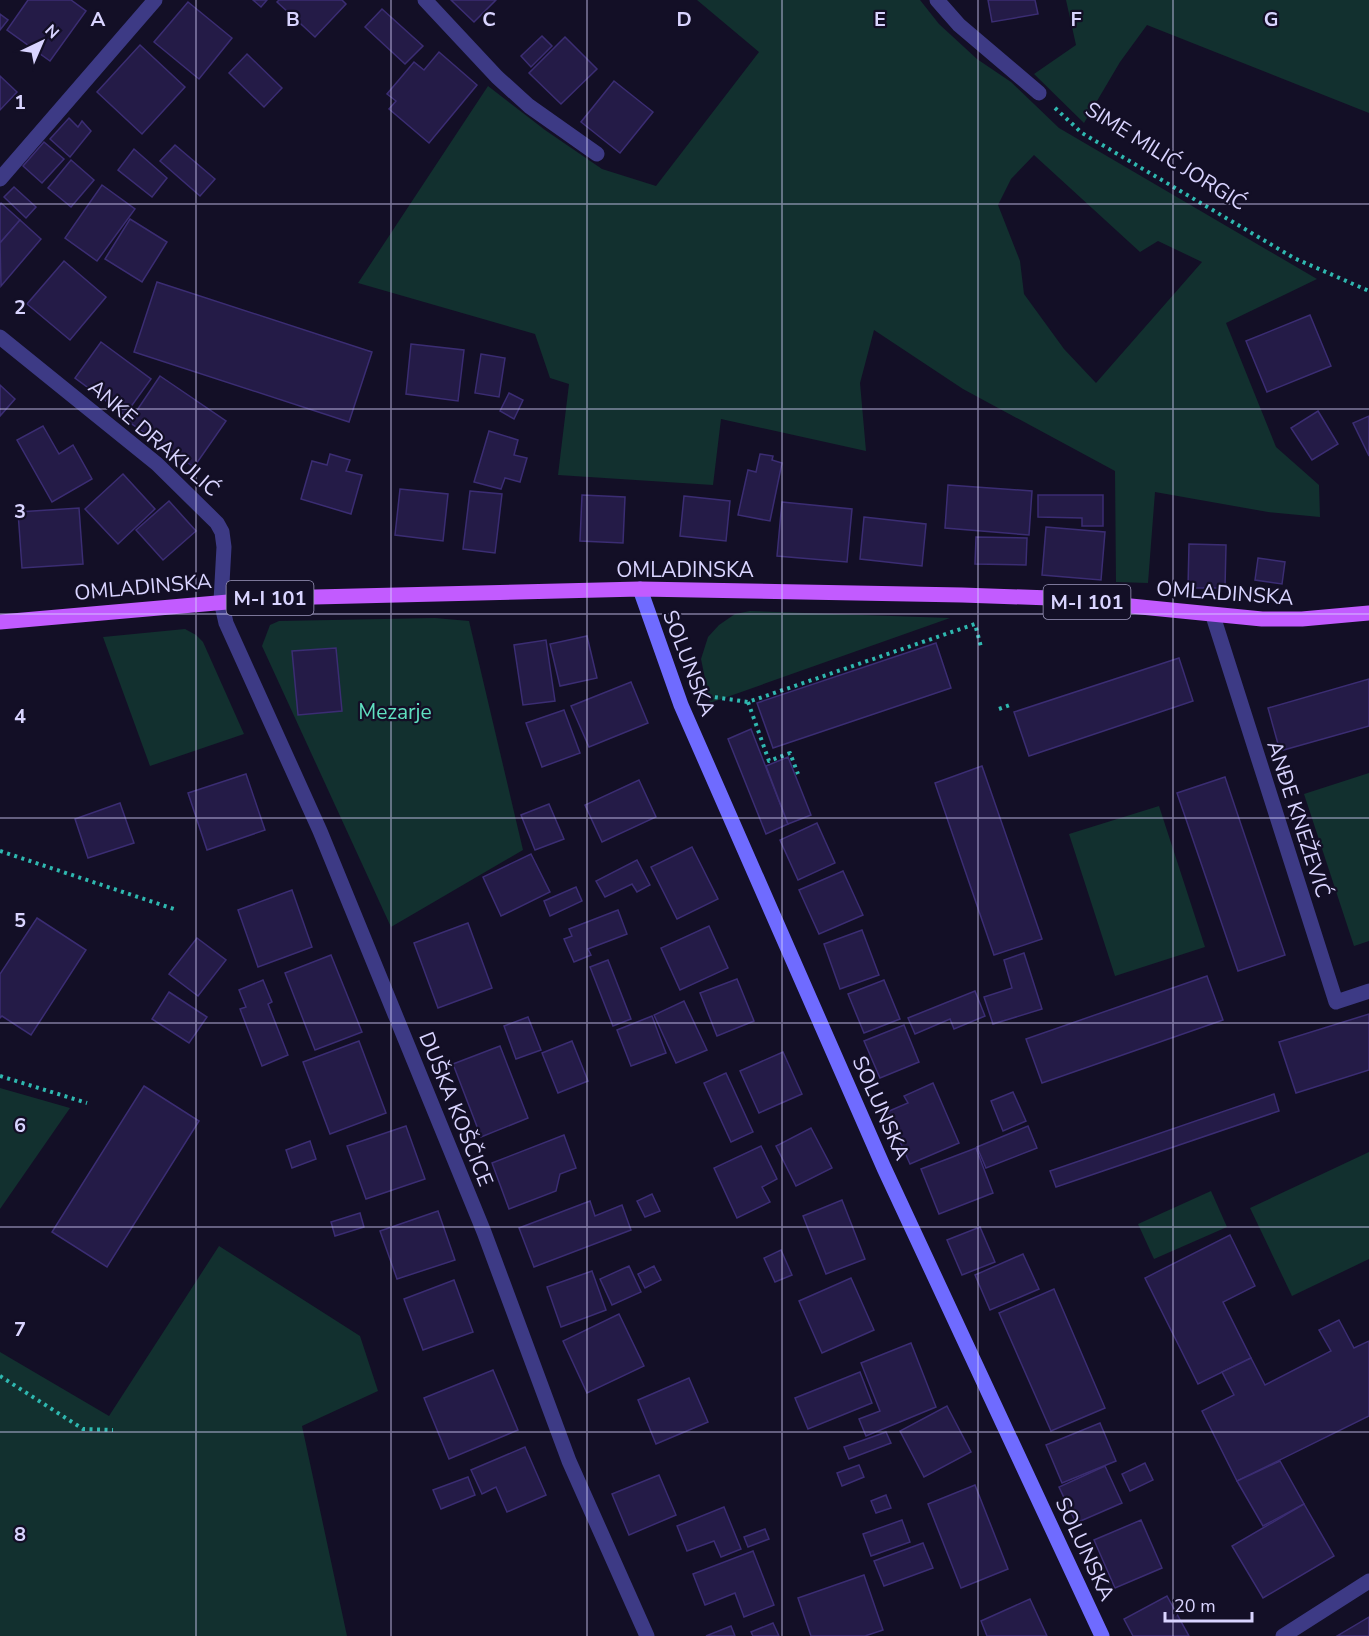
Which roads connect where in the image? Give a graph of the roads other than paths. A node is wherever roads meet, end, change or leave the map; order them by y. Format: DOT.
graph roads {
  1 [pos="156,0"];
  2 [pos="426,0"];
  3 [pos="937,0"];
  4 [pos="1040,93"];
  5 [pos="597,154"];
  6 [pos="0,179"];
  7 [pos="0,337"];
  8 [pos="640,589"];
  9 [pos="221,602"];
  10 [pos="1369,613"];
  11 [pos="1213,616"];
  12 [pos="0,622"];
  13 [pos="1369,991"];
  14 [pos="1369,1581"];
  15 [pos="647,1636"];
  16 [pos="1102,1636"];
  17 [pos="1283,1636"];
  1 -- 6 [label="street"];
  2 -- 5 [label="street"];
  3 -- 4 [label="street"];
  7 -- 9 [label="street, ANKE DRAKULIĆ"];
  8 -- 9 [label="main road, OMLADINSKA / M-I 101"];
  8 -- 11 [label="main road, OMLADINSKA / M-I 101"];
  8 -- 16 [label="street, SOLUNSKA"];
  9 -- 12 [label="main road, OMLADINSKA / M-I 101"];
  9 -- 15 [label="street, DUŠKA KOŠČICE"];
  10 -- 11 [label="main road, OMLADINSKA / M-I 101"];
  11 -- 13 [label="street, ANĐE KNEŽEVIĆ"];
  14 -- 17 [label="street"];
}
